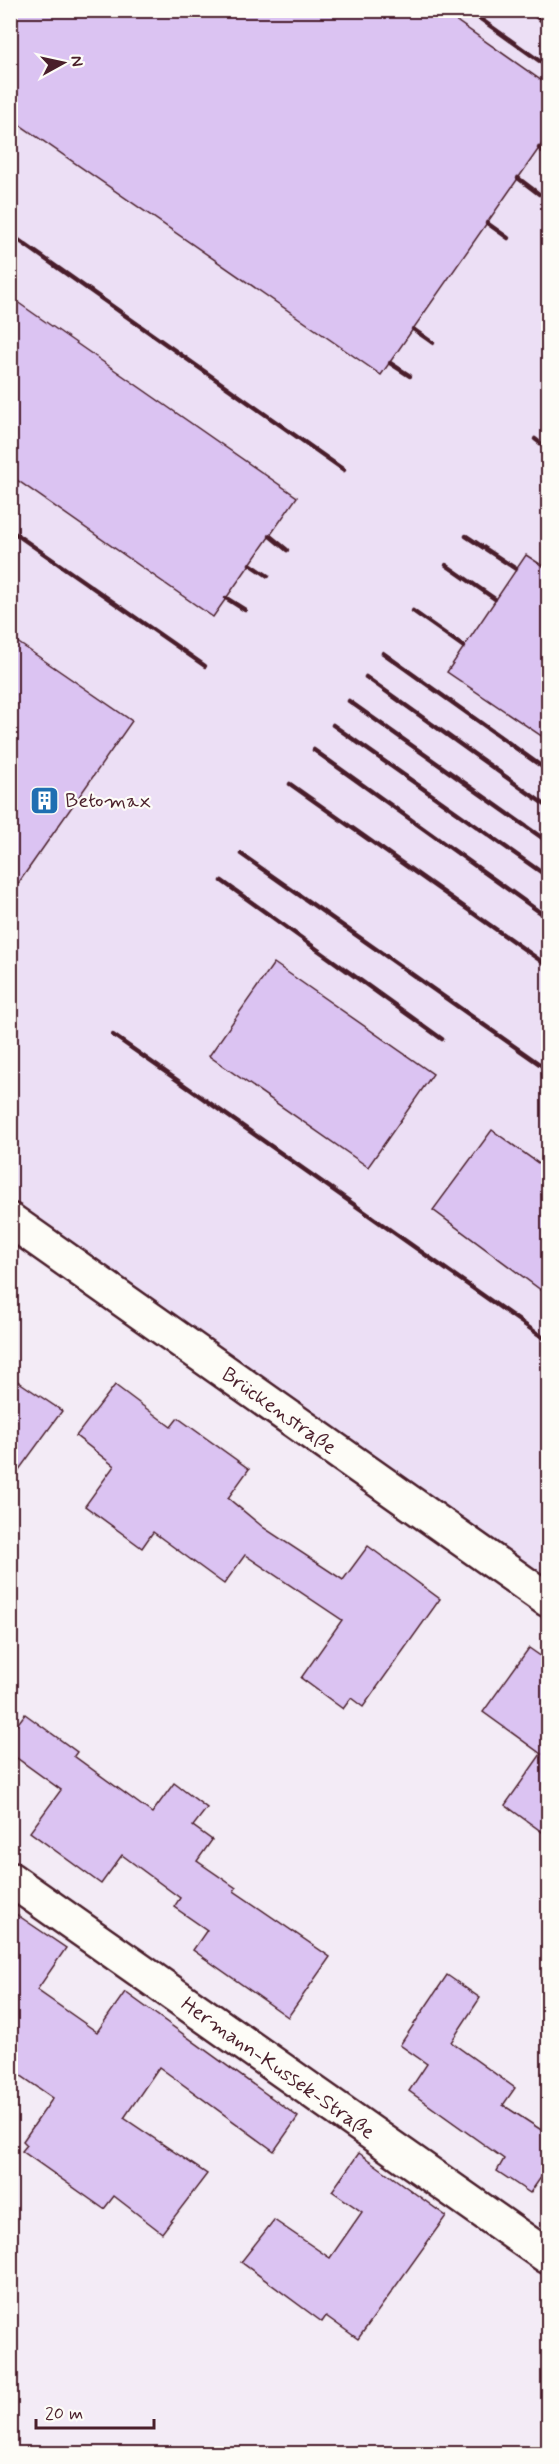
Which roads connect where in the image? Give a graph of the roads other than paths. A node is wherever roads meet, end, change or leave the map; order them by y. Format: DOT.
graph roads {
  1 [pos="10,1220"];
  2 [pos="549,1600"];
  3 [pos="10,1879"];
  4 [pos="549,2257"];
  1 -- 2 [label="street, Brückenstraße"];
  3 -- 4 [label="street, Hermann-Kussek-Straße"];
}
